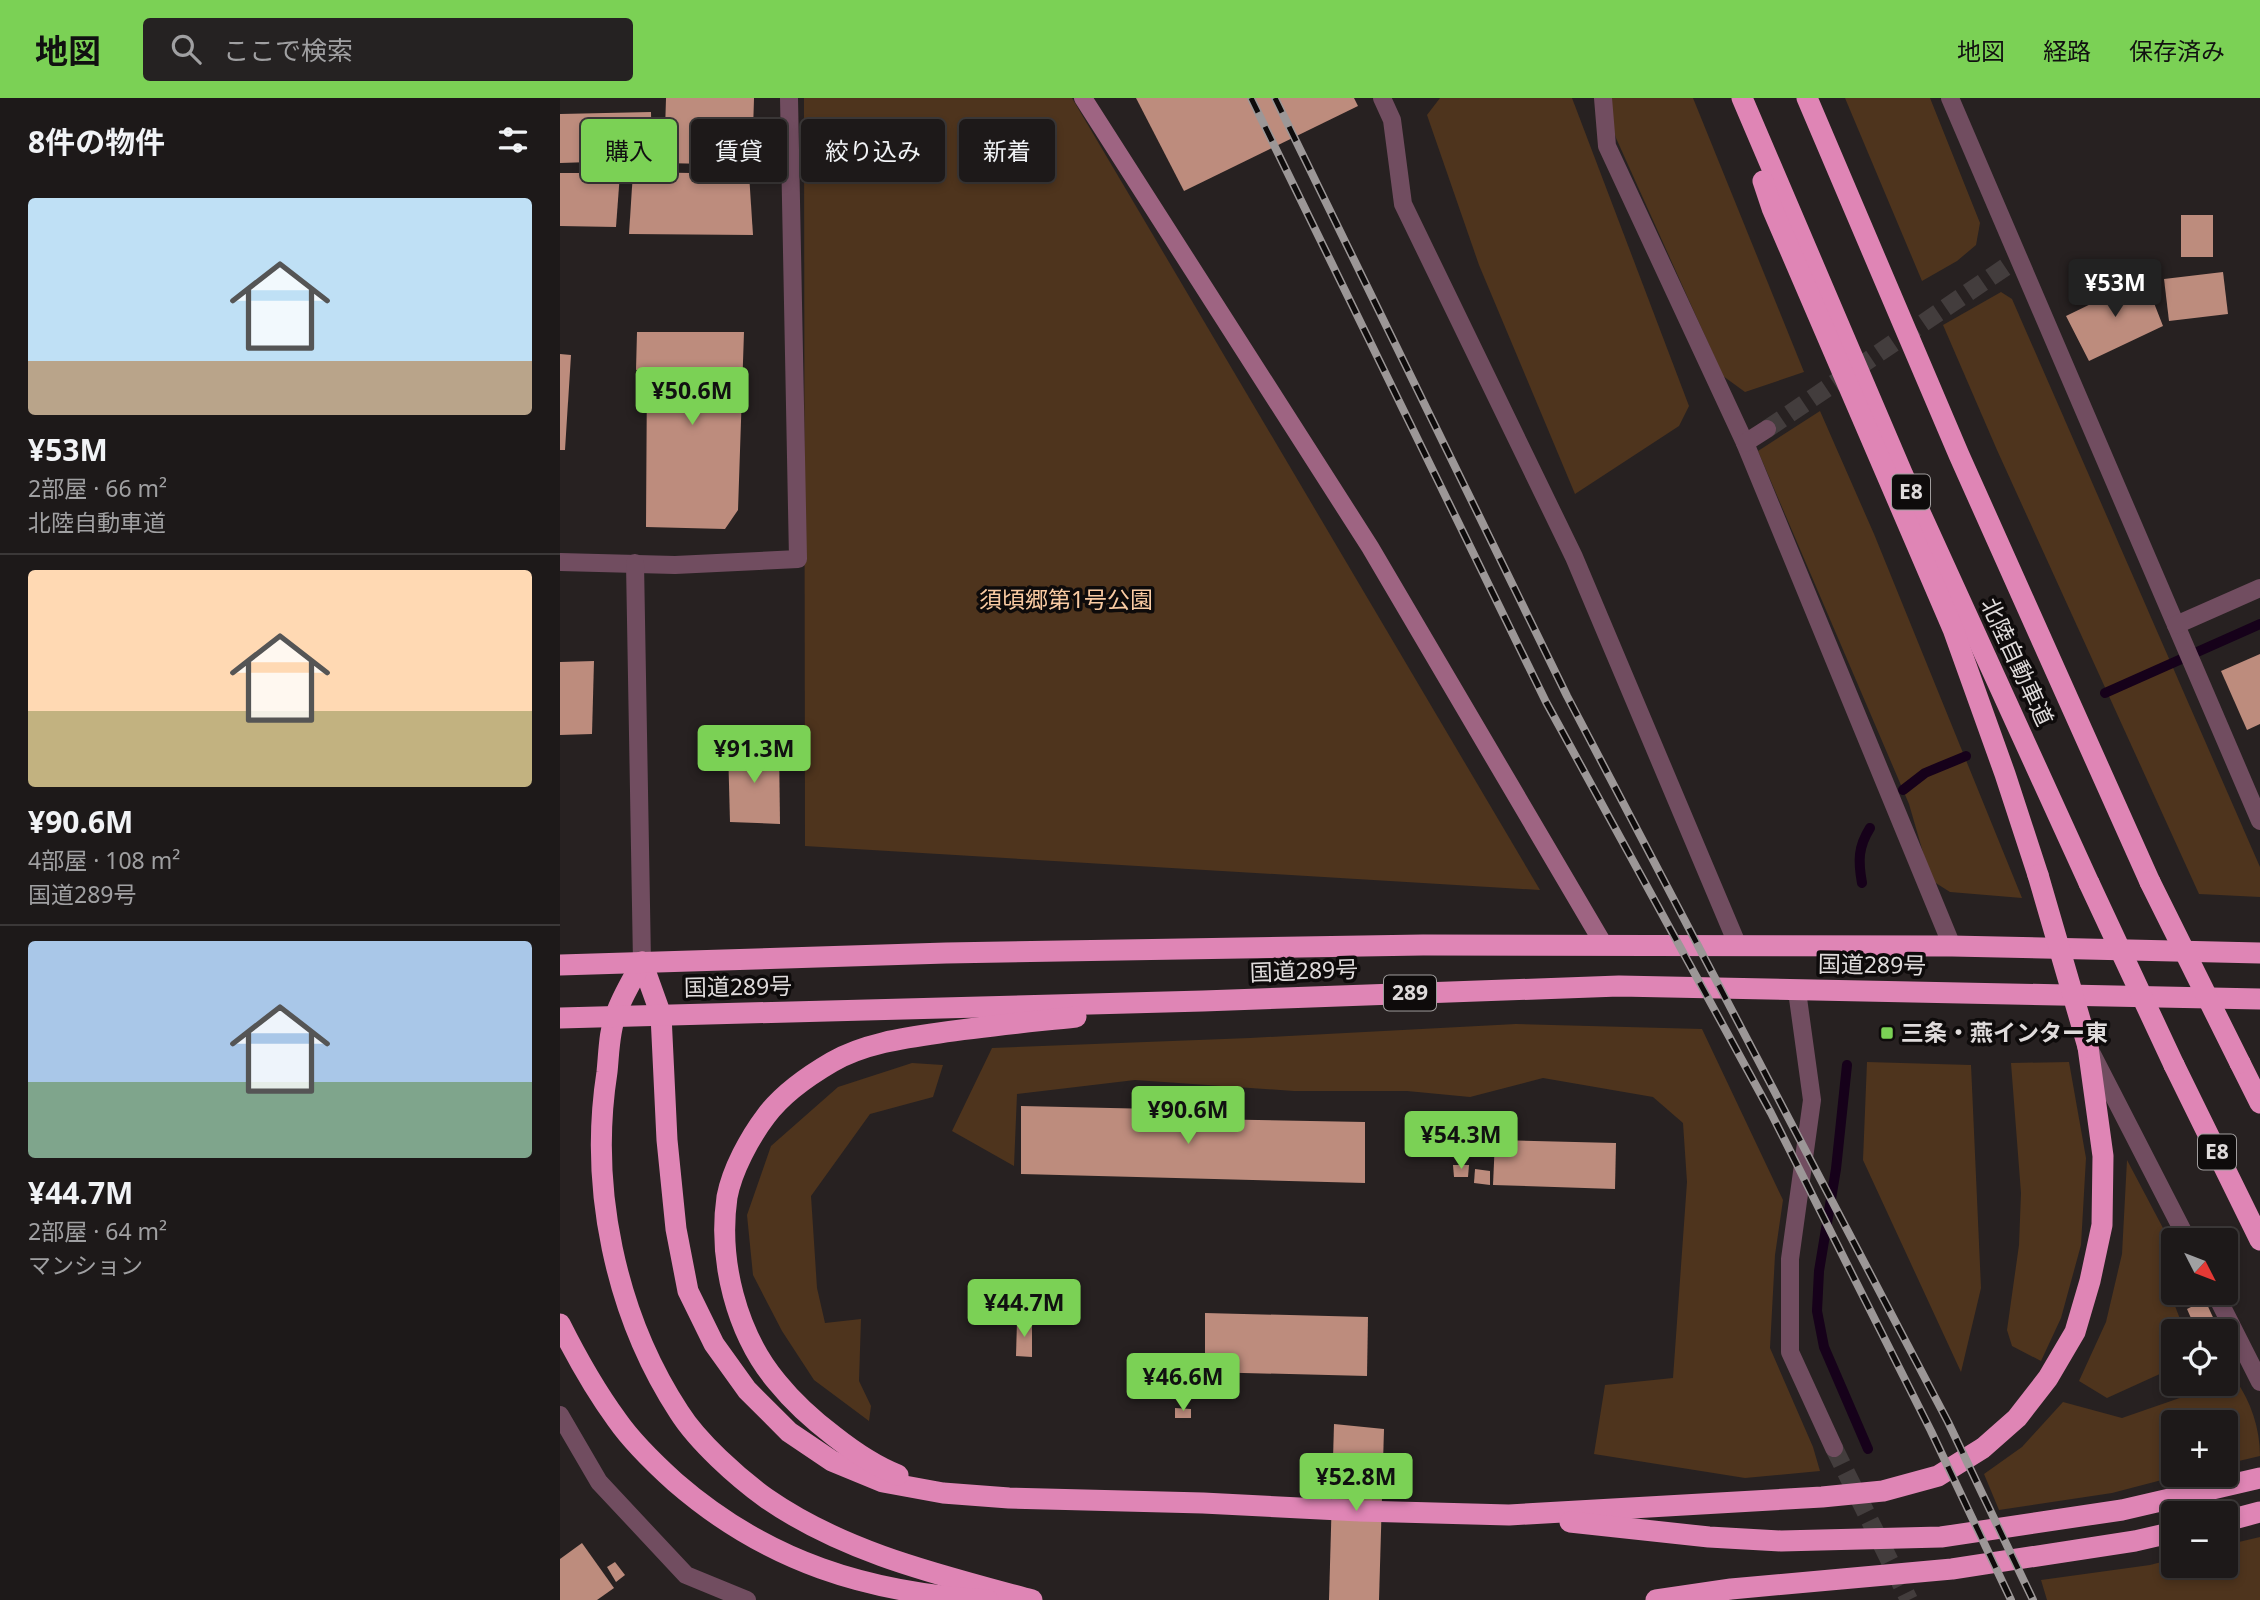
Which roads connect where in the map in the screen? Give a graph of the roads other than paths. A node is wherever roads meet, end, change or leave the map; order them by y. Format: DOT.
graph roads {
  1 [pos="789,98"];
  2 [pos="1083,98"];
  3 [pos="1382,98"];
  4 [pos="1604,98"];
  5 [pos="1739,98"];
  6 [pos="1807,98"];
  7 [pos="1950,98"];
  8 [pos="1767,429"];
  9 [pos="1745,443"];
  10 [pos="560,562"];
  11 [pos="635,563"];
  12 [pos="2260,588"];
  13 [pos="2176,625"];
  14 [pos="2260,821"];
  15 [pos="1604,944"];
  16 [pos="1738,946"];
  17 [pos="1952,946"];
  18 [pos="2260,953"];
  19 [pos="642,962"];
  20 [pos="560,965"];
  21 [pos="1797,991"];
  22 [pos="2260,999"];
  23 [pos="1203,1001"];
  24 [pos="615,1015"];
  25 [pos="661,1015"];
  26 [pos="560,1018"];
  27 [pos="2088,1046"];
  28 [pos="2240,1063"];
  29 [pos="2260,1098"];
  30 [pos="2260,1103"];
  31 [pos="2181,1228"];
  32 [pos="2260,1240"];
  33 [pos="2221,1306"];
  34 [pos="560,1324"];
  35 [pos="2260,1382"];
  36 [pos="560,1415"];
  37 [pos="1834,1448"];
  38 [pos="2260,1478"];
  39 [pos="943,1493"];
  40 [pos="2260,1513"];
  41 [pos="1509,1515"];
  42 [pos="2238,1518"];
  43 [pos="2161,1535"];
  44 [pos="747,1600"];
  45 [pos="988,1600"];
  46 [pos="1032,1600"];
  47 [pos="1656,1600"];
  1 -- 11 [label="street"];
  2 -- 15 [label="street"];
  3 -- 16 [label="street"];
  4 -- 9 [label="street"];
  5 -- 27 [label="highway, bridge"];
  5 -- 32 [label="highway, 北陸自動車道 / E8, bridge"];
  6 -- 28 [label="highway, 北陸自動車道, bridge"];
  7 -- 13 [label="street"];
  8 -- 9 [label="street"];
  9 -- 17 [label="street"];
  10 -- 11 [label="street"];
  11 -- 19 [label="street"];
  12 -- 13 [label="street"];
  13 -- 14 [label="street"];
  15 -- 16 [label="highway, 国道289号 / 289"];
  15 -- 19 [label="highway, 国道289号 / 289"];
  16 -- 17 [label="highway, 国道289号 / 289"];
  17 -- 18 [label="highway, 国道289号 / 289"];
  19 -- 20 [label="highway, 国道289号 / 289"];
  19 -- 24 [label="highway"];
  19 -- 25 [label="highway"];
  21 -- 22 [label="highway, 国道289号 / 289"];
  21 -- 23 [label="highway, 国道289号 / 289"];
  21 -- 37 [label="street"];
  23 -- 25 [label="highway, 国道289号 / 289"];
  23 -- 39 [label="highway"];
  24 -- 25 [label="highway, 国道289号 / 289"];
  24 -- 26 [label="highway, 国道289号 / 289"];
  24 -- 46 [label="highway"];
  25 -- 39 [label="highway"];
  27 -- 31 [label="street"];
  27 -- 41 [label="highway"];
  28 -- 29 [label="highway"];
  28 -- 30 [label="highway, 北陸自動車道"];
  33 -- 35 [label="street"];
  34 -- 45 [label="highway"];
  36 -- 44 [label="street"];
  38 -- 41 [label="highway"];
  39 -- 41 [label="highway"];
  40 -- 42 [label="highway"];
  43 -- 47 [label="highway"];
}
